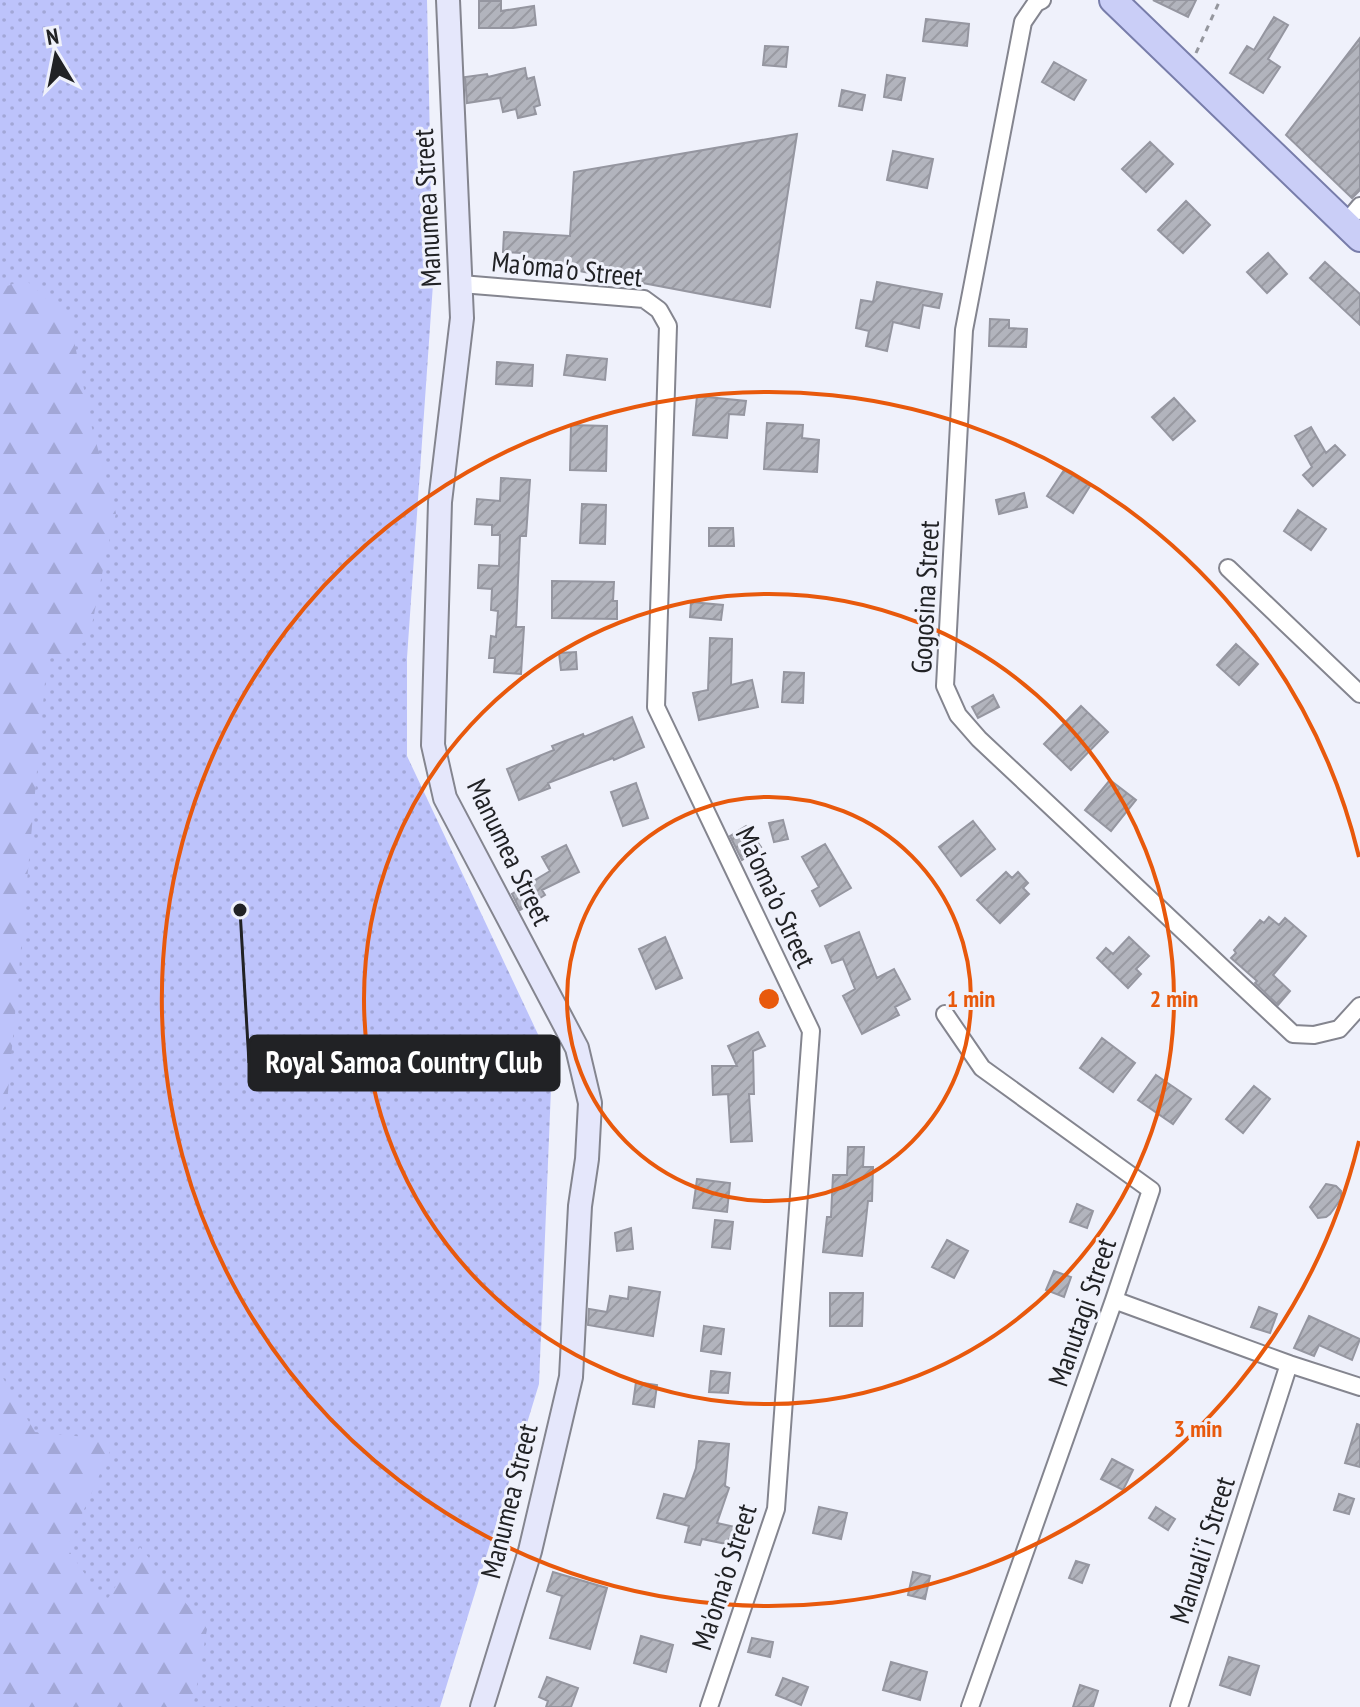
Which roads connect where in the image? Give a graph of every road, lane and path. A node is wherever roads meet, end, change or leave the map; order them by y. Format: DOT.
graph roads {
  1 [pos="448,0"];
  2 [pos="1042,0"];
  3 [pos="1113,0"];
  4 [pos="1220,0"];
  5 [pos="1187,71"];
  6 [pos="1355,222"];
  7 [pos="461,284"];
  8 [pos="1228,568"];
  9 [pos="1360,694"];
  10 [pos="1360,1006"];
  11 [pos="945,1014"];
  12 [pos="1114,1300"];
  13 [pos="1289,1364"];
  14 [pos="1360,1387"];
  15 [pos="482,1707"];
  16 [pos="709,1707"];
  17 [pos="970,1707"];
  18 [pos="1179,1707"];
  1 -- 7 [label="main road, Manumea Street"];
  2 -- 10 [label="street, Gogosina Street"];
  3 -- 5 [label="main road"];
  4 -- 5 [label="path"];
  5 -- 6 [label="main road"];
  7 -- 15 [label="main road, Manumea Street"];
  7 -- 16 [label="street, Ma'oma'o Street"];
  8 -- 9 [label="street"];
  11 -- 12 [label="street, Manutagi Street"];
  12 -- 13 [label="street"];
  12 -- 17 [label="street, Manutagi Street"];
  13 -- 14 [label="street"];
  13 -- 18 [label="street, Manuali'i Street"];
}
